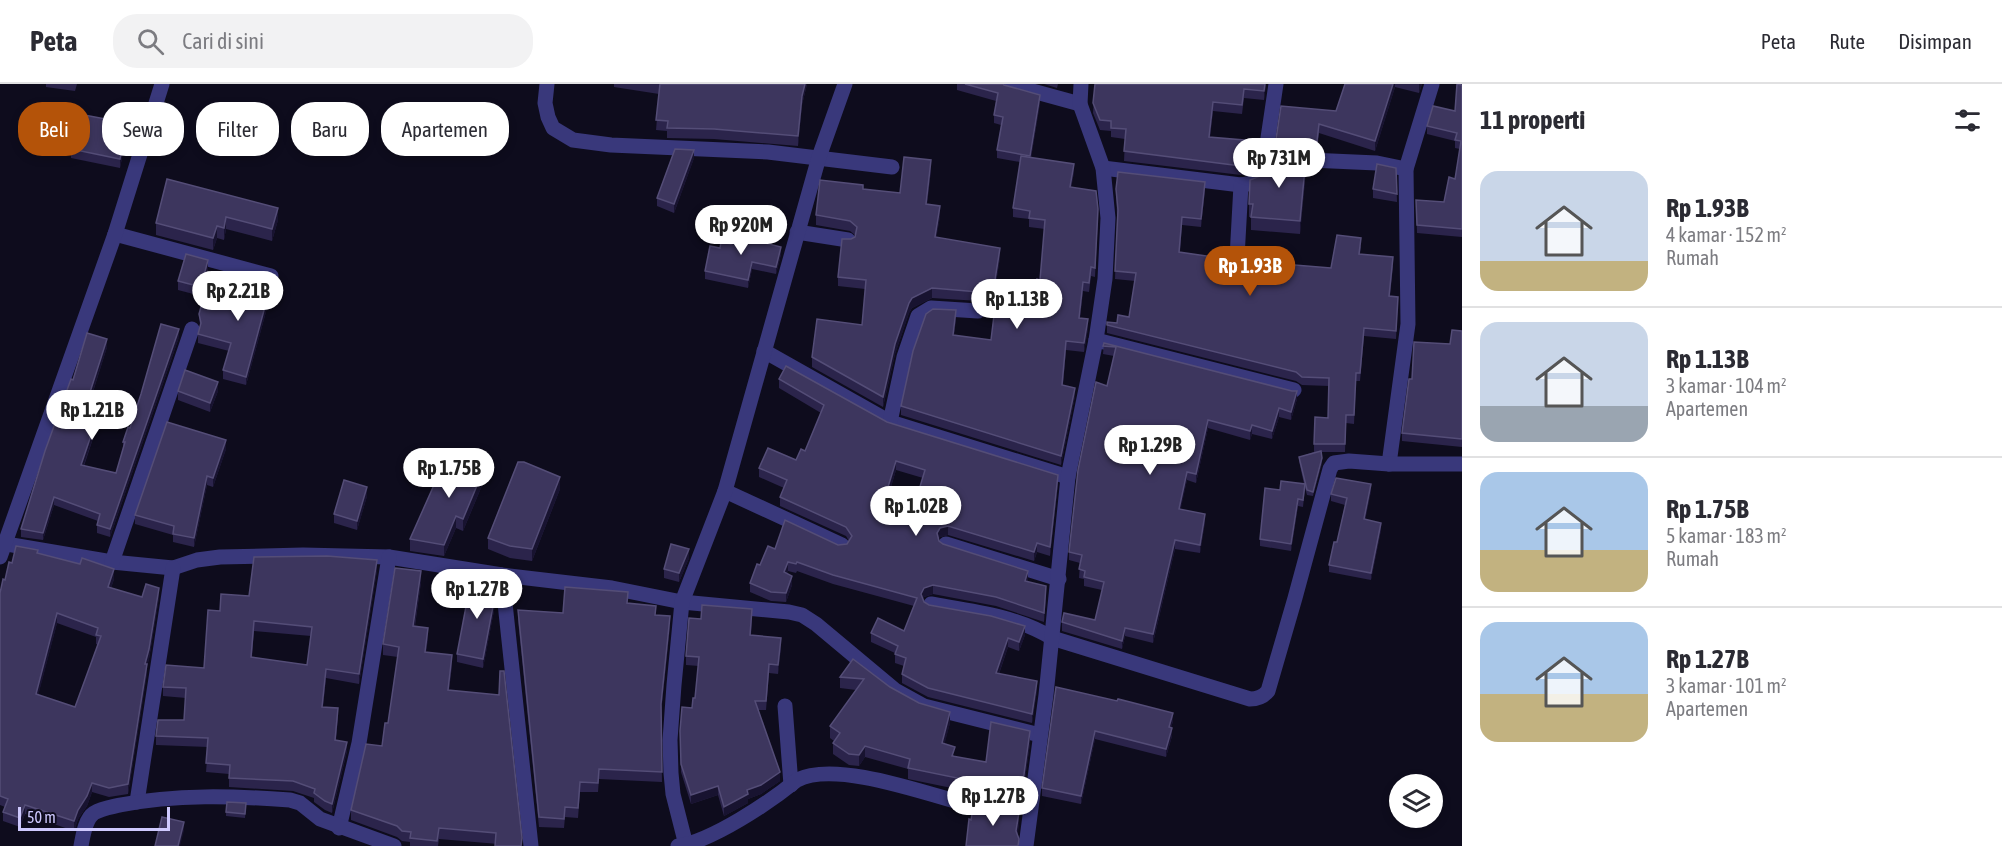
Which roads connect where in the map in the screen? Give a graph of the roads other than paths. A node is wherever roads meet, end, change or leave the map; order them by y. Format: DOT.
graph roads {
  1 [pos="162,84"];
  2 [pos="547,84"];
  3 [pos="845,84"];
  4 [pos="1007,84"];
  5 [pos="1081,84"];
  6 [pos="1276,84"];
  7 [pos="1432,84"];
  8 [pos="1080,104"];
  9 [pos="819,157"];
  10 [pos="1265,158"];
  11 [pos="892,167"];
  12 [pos="1103,168"];
  13 [pos="1406,169"];
  14 [pos="1241,184"];
  15 [pos="797,232"];
  16 [pos="115,234"];
  17 [pos="848,240"];
  18 [pos="271,276"];
  19 [pos="1236,276"];
  20 [pos="978,311"];
  21 [pos="192,329"];
  22 [pos="1096,340"];
  23 [pos="764,351"];
  24 [pos="1294,390"];
  25 [pos="890,422"];
  26 [pos="1389,464"];
  27 [pos="1462,464"];
  28 [pos="1068,477"];
  29 [pos="725,491"];
  30 [pos="842,544"];
  31 [pos="946,544"];
  32 [pos="1,548"];
  33 [pos="389,557"];
  34 [pos="112,562"];
  35 [pos="173,568"];
  36 [pos="502,575"];
  37 [pos="1059,579"];
  38 [pos="682,602"];
  39 [pos="932,604"];
  40 [pos="1052,638"];
  41 [pos="785,706"];
  42 [pos="1040,735"];
  43 [pos="791,784"];
  44 [pos="137,802"];
  45 [pos="1019,817"];
  46 [pos="339,828"];
  47 [pos="682,845"];
  48 [pos="81,846"];
  49 [pos="394,846"];
  50 [pos="531,846"];
  51 [pos="1026,846"];
  1 -- 16 [label="street"];
  2 -- 9 [label="street"];
  3 -- 9 [label="street"];
  4 -- 8 [label="street"];
  5 -- 8 [label="street"];
  6 -- 10 [label="street"];
  7 -- 13 [label="street"];
  8 -- 12 [label="street"];
  9 -- 11 [label="street"];
  9 -- 15 [label="street"];
  10 -- 13 [label="street"];
  10 -- 14 [label="street"];
  12 -- 14 [label="street"];
  12 -- 22 [label="street"];
  13 -- 26 [label="street"];
  14 -- 19 [label="street"];
  15 -- 17 [label="street"];
  15 -- 23 [label="street"];
  16 -- 18 [label="street"];
  16 -- 32 [label="street"];
  20 -- 25 [label="street"];
  21 -- 34 [label="street"];
  22 -- 24 [label="street"];
  22 -- 28 [label="street"];
  23 -- 25 [label="street"];
  23 -- 29 [label="street"];
  25 -- 28 [label="street"];
  26 -- 27 [label="street"];
  26 -- 40 [label="street"];
  28 -- 37 [label="street"];
  29 -- 30 [label="street"];
  29 -- 38 [label="street"];
  31 -- 37 [label="street"];
  32 -- 34 [label="street"];
  33 -- 35 [label="street"];
  33 -- 36 [label="street"];
  33 -- 46 [label="street"];
  34 -- 35 [label="street"];
  35 -- 44 [label="street"];
  36 -- 38 [label="street"];
  36 -- 50 [label="street"];
  37 -- 40 [label="street"];
  38 -- 42 [label="street"];
  38 -- 47 [label="street"];
  39 -- 40 [label="street"];
  40 -- 42 [label="street"];
  41 -- 43 [label="street"];
  42 -- 45 [label="street"];
  43 -- 45 [label="street"];
  43 -- 47 [label="street"];
  44 -- 46 [label="street"];
  44 -- 48 [label="street"];
  45 -- 51 [label="street"];
  46 -- 49 [label="street"];
}
